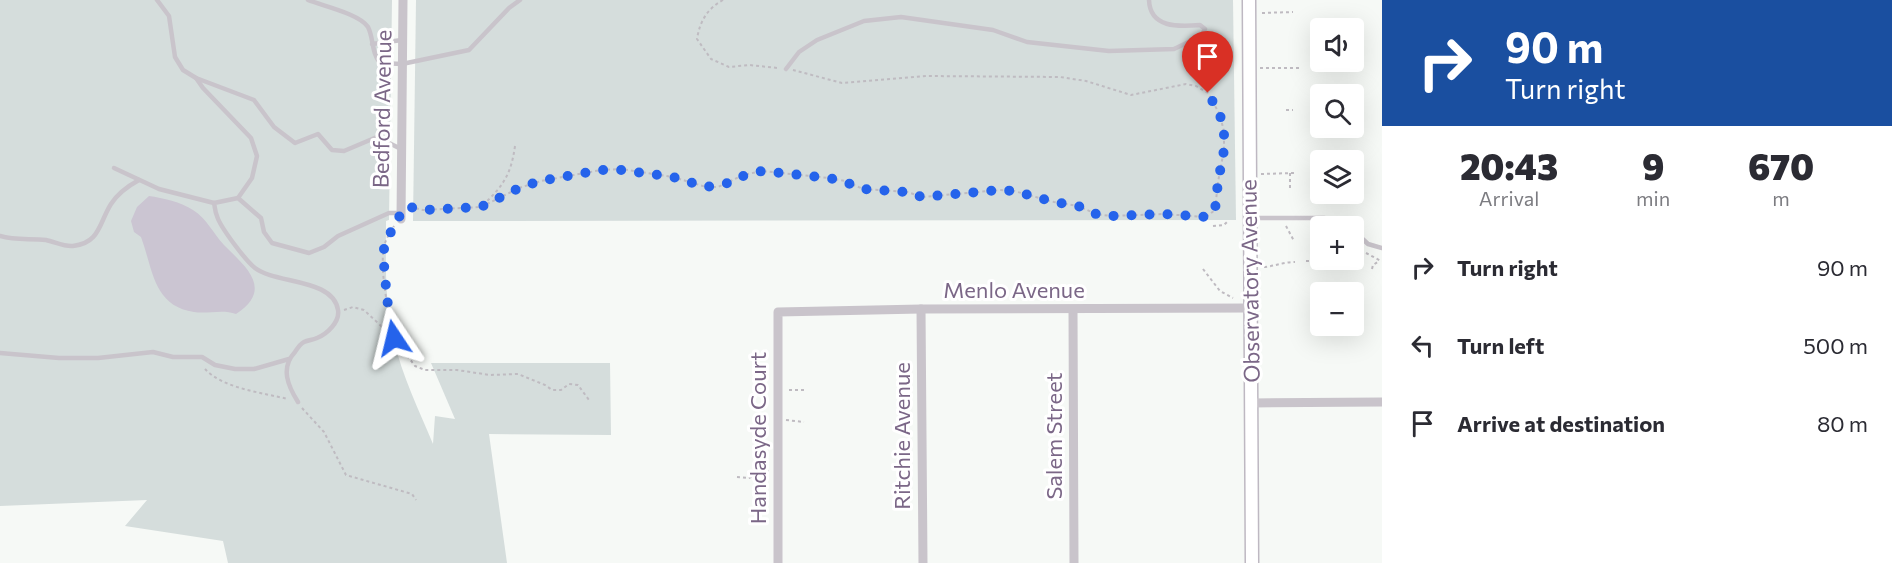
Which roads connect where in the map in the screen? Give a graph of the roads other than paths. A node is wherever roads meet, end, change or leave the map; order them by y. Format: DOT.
graph roads {
  1 [pos="157,0"];
  2 [pos="308,0"];
  3 [pos="403,0"];
  4 [pos="520,0"];
  5 [pos="1149,0"];
  6 [pos="1249,0"];
  7 [pos="402,40"];
  8 [pos="372,44"];
  9 [pos="402,64"];
  10 [pos="786,69"];
  11 [pos="196,78"];
  12 [pos="401,149"];
  13 [pos="114,168"];
  14 [pos="139,180"];
  15 [pos="238,198"];
  16 [pos="214,203"];
  17 [pos="401,216"];
  18 [pos="1249,218"];
  19 [pos="1310,218"];
  20 [pos="0,236"];
  21 [pos="1364,240"];
  22 [pos="1382,248"];
  23 [pos="1250,308"];
  24 [pos="921,309"];
  25 [pos="1074,310"];
  26 [pos="778,312"];
  27 [pos="0,353"];
  28 [pos="289,359"];
  29 [pos="298,402"];
  30 [pos="1382,402"];
  31 [pos="1252,403"];
  32 [pos="778,563"];
  33 [pos="923,563"];
  34 [pos="1074,563"];
  35 [pos="1252,563"];
  1 -- 11 [label="lane"];
  2 -- 8 [label="lane"];
  3 -- 7 [label="street, Bedford Avenue"];
  4 -- 9 [label="lane"];
  5 -- 10 [label="lane"];
  6 -- 18 [label="street, Observatory Avenue"];
  7 -- 8 [label="lane"];
  7 -- 9 [label="street, Bedford Avenue"];
  8 -- 9 [label="lane"];
  9 -- 12 [label="street, Bedford Avenue"];
  11 -- 12 [label="lane"];
  11 -- 15 [label="lane"];
  12 -- 17 [label="street, Bedford Avenue"];
  13 -- 14 [label="lane"];
  14 -- 16 [label="lane"];
  14 -- 20 [label="lane"];
  15 -- 16 [label="lane"];
  15 -- 17 [label="lane"];
  16 -- 28 [label="lane"];
  18 -- 19 [label="lane"];
  18 -- 23 [label="street, Observatory Avenue"];
  21 -- 22 [label="lane"];
  23 -- 25 [label="street, Menlo Avenue"];
  23 -- 31 [label="street, Observatory Avenue"];
  24 -- 25 [label="street, Menlo Avenue"];
  24 -- 26 [label="street, Menlo Avenue"];
  24 -- 33 [label="street, Ritchie Avenue"];
  25 -- 34 [label="street, Salem Street"];
  26 -- 32 [label="street, Handasyde Court"];
  27 -- 28 [label="lane"];
  28 -- 29 [label="lane"];
  30 -- 31 [label="street"];
  31 -- 35 [label="street, Observatory Avenue"];
}
